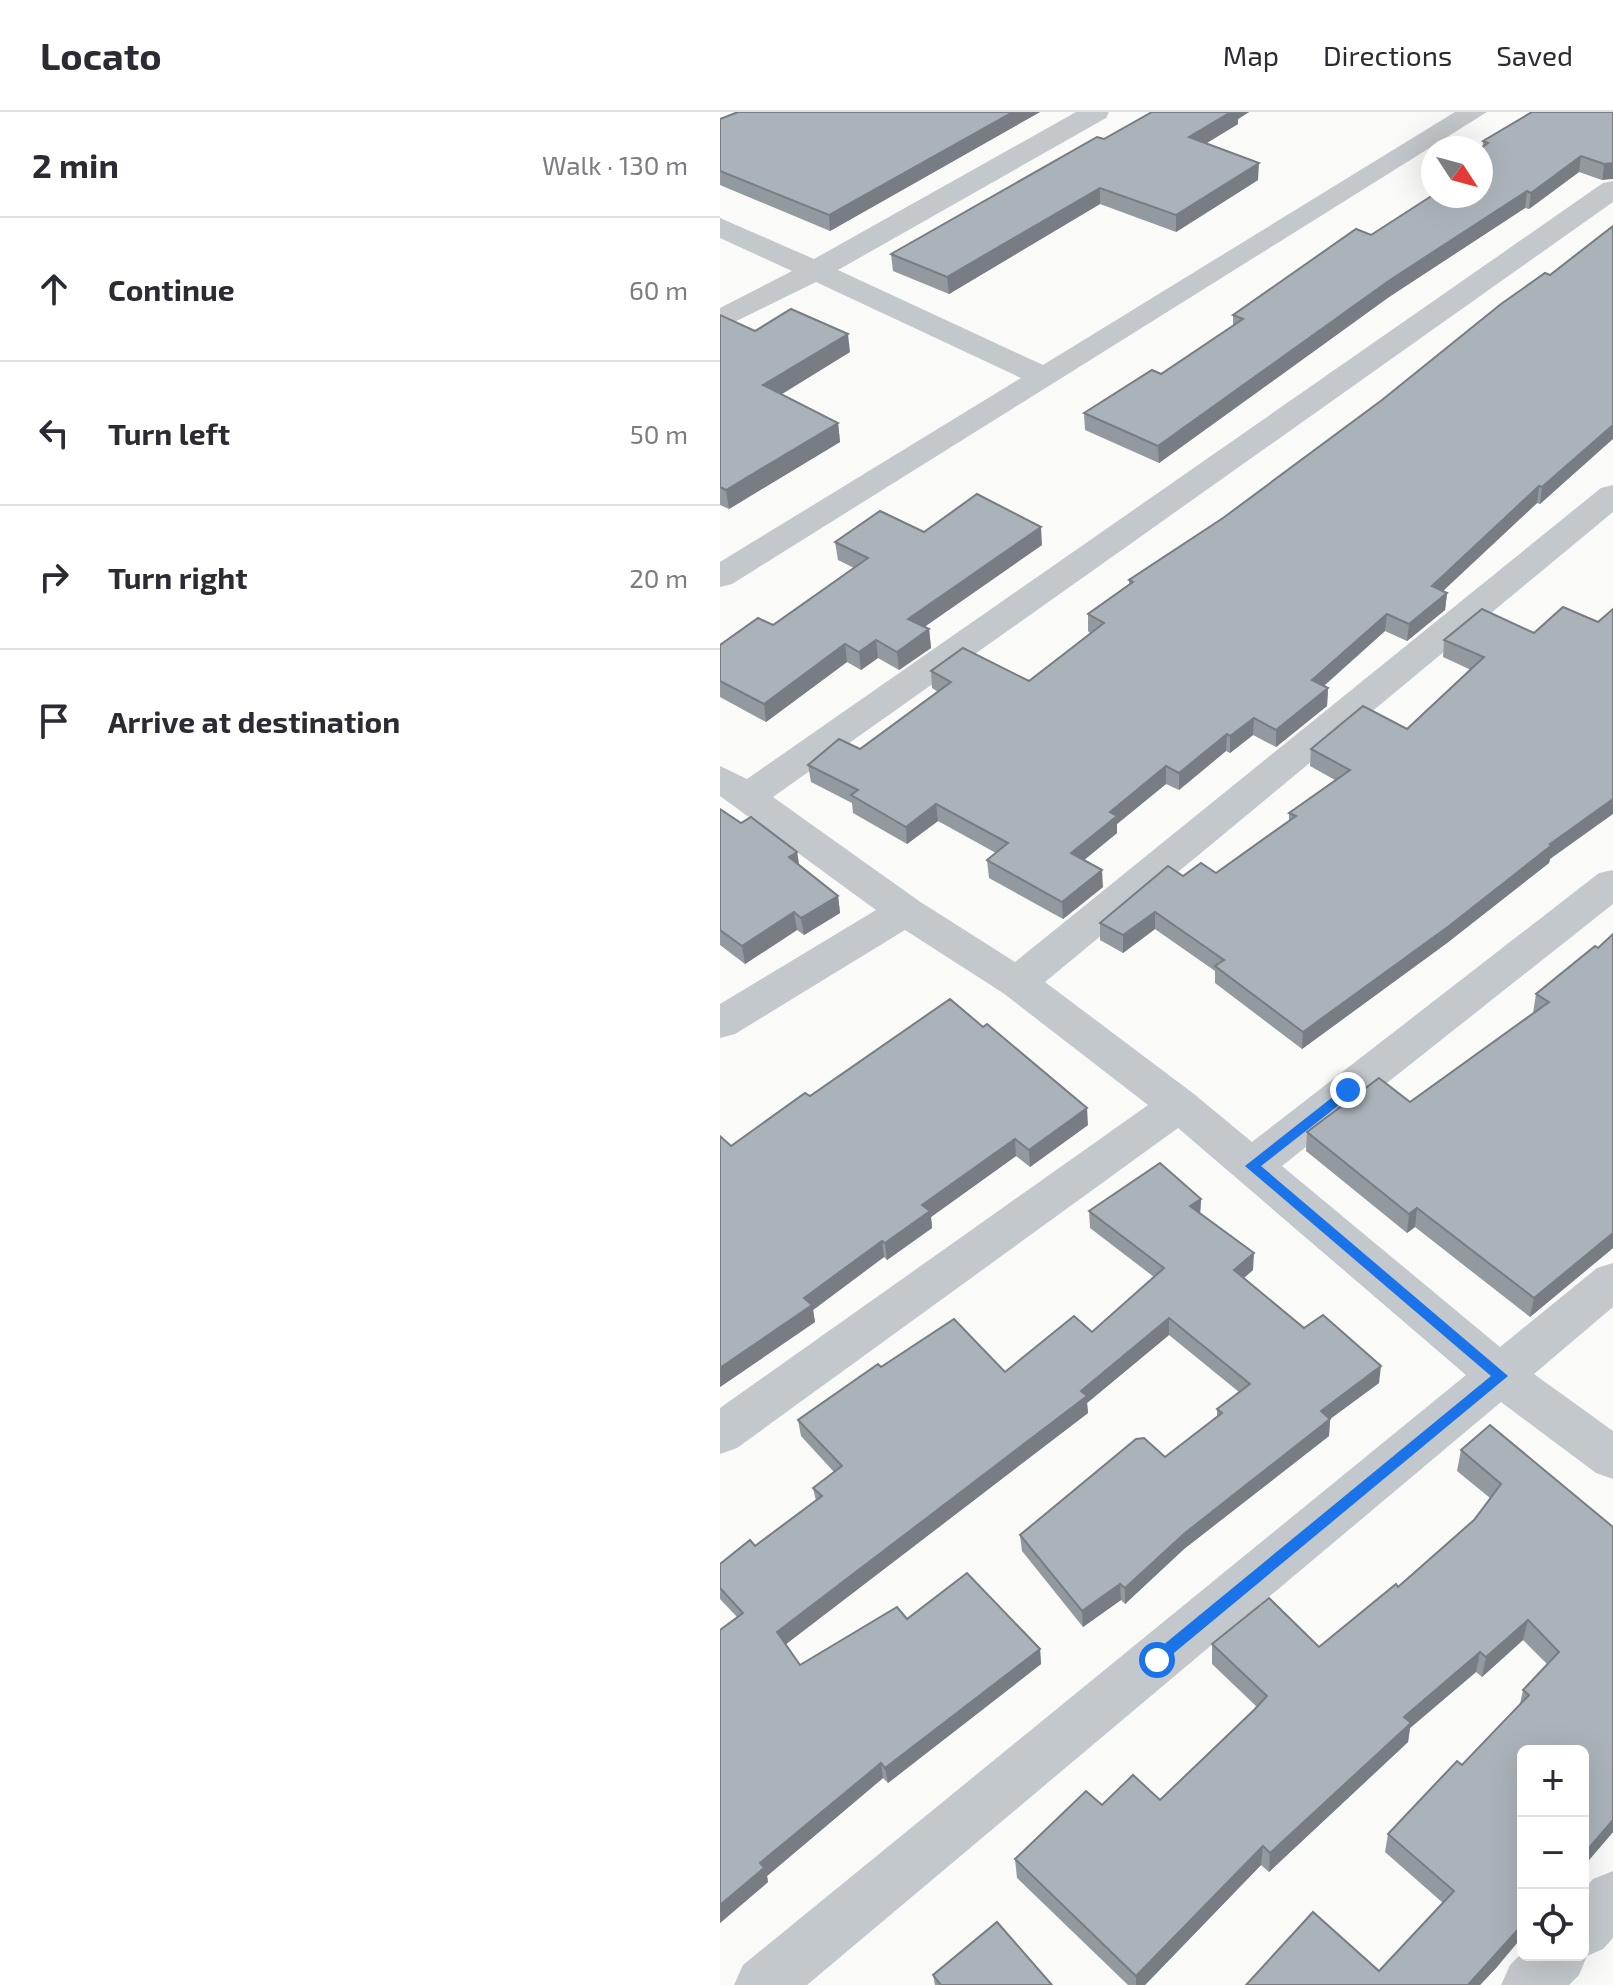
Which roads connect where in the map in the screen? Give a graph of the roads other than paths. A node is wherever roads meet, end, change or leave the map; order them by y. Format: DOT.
graph roads {
  1 [pos="1096,112"];
  2 [pos="1474,112"];
  3 [pos="1613,189"];
  4 [pos="720,227"];
  5 [pos="815,271"];
  6 [pos="720,320"];
  7 [pos="1044,377"];
  8 [pos="1613,495"];
  9 [pos="720,577"];
  10 [pos="733,788"];
  11 [pos="1613,883"];
  12 [pos="905,911"];
  13 [pos="1017,983"];
  14 [pos="720,1023"];
  15 [pos="1179,1105"];
  16 [pos="1252,1166"];
  17 [pos="1613,1281"];
  18 [pos="1501,1376"];
  19 [pos="720,1434"];
  20 [pos="1613,1458"];
  21 [pos="1613,1898"];
  22 [pos="1589,1924"];
  23 [pos="1553,1961"];
  24 [pos="763,1985"];
  25 [pos="1530,1985"];
  1 -- 5 [label="street"];
  2 -- 7 [label="street"];
  3 -- 10 [label="street"];
  4 -- 5 [label="street"];
  5 -- 6 [label="street"];
  5 -- 7 [label="street"];
  7 -- 9 [label="street"];
  8 -- 13 [label="street"];
  10 -- 12 [label="street"];
  11 -- 16 [label="street"];
  12 -- 13 [label="street"];
  12 -- 14 [label="street"];
  13 -- 15 [label="street"];
  15 -- 16 [label="street"];
  15 -- 19 [label="street"];
  16 -- 18 [label="street"];
  17 -- 18 [label="street"];
  18 -- 20 [label="street"];
  18 -- 24 [label="street"];
  21 -- 22 [label="street"];
  23 -- 25 [label="street"];
}
